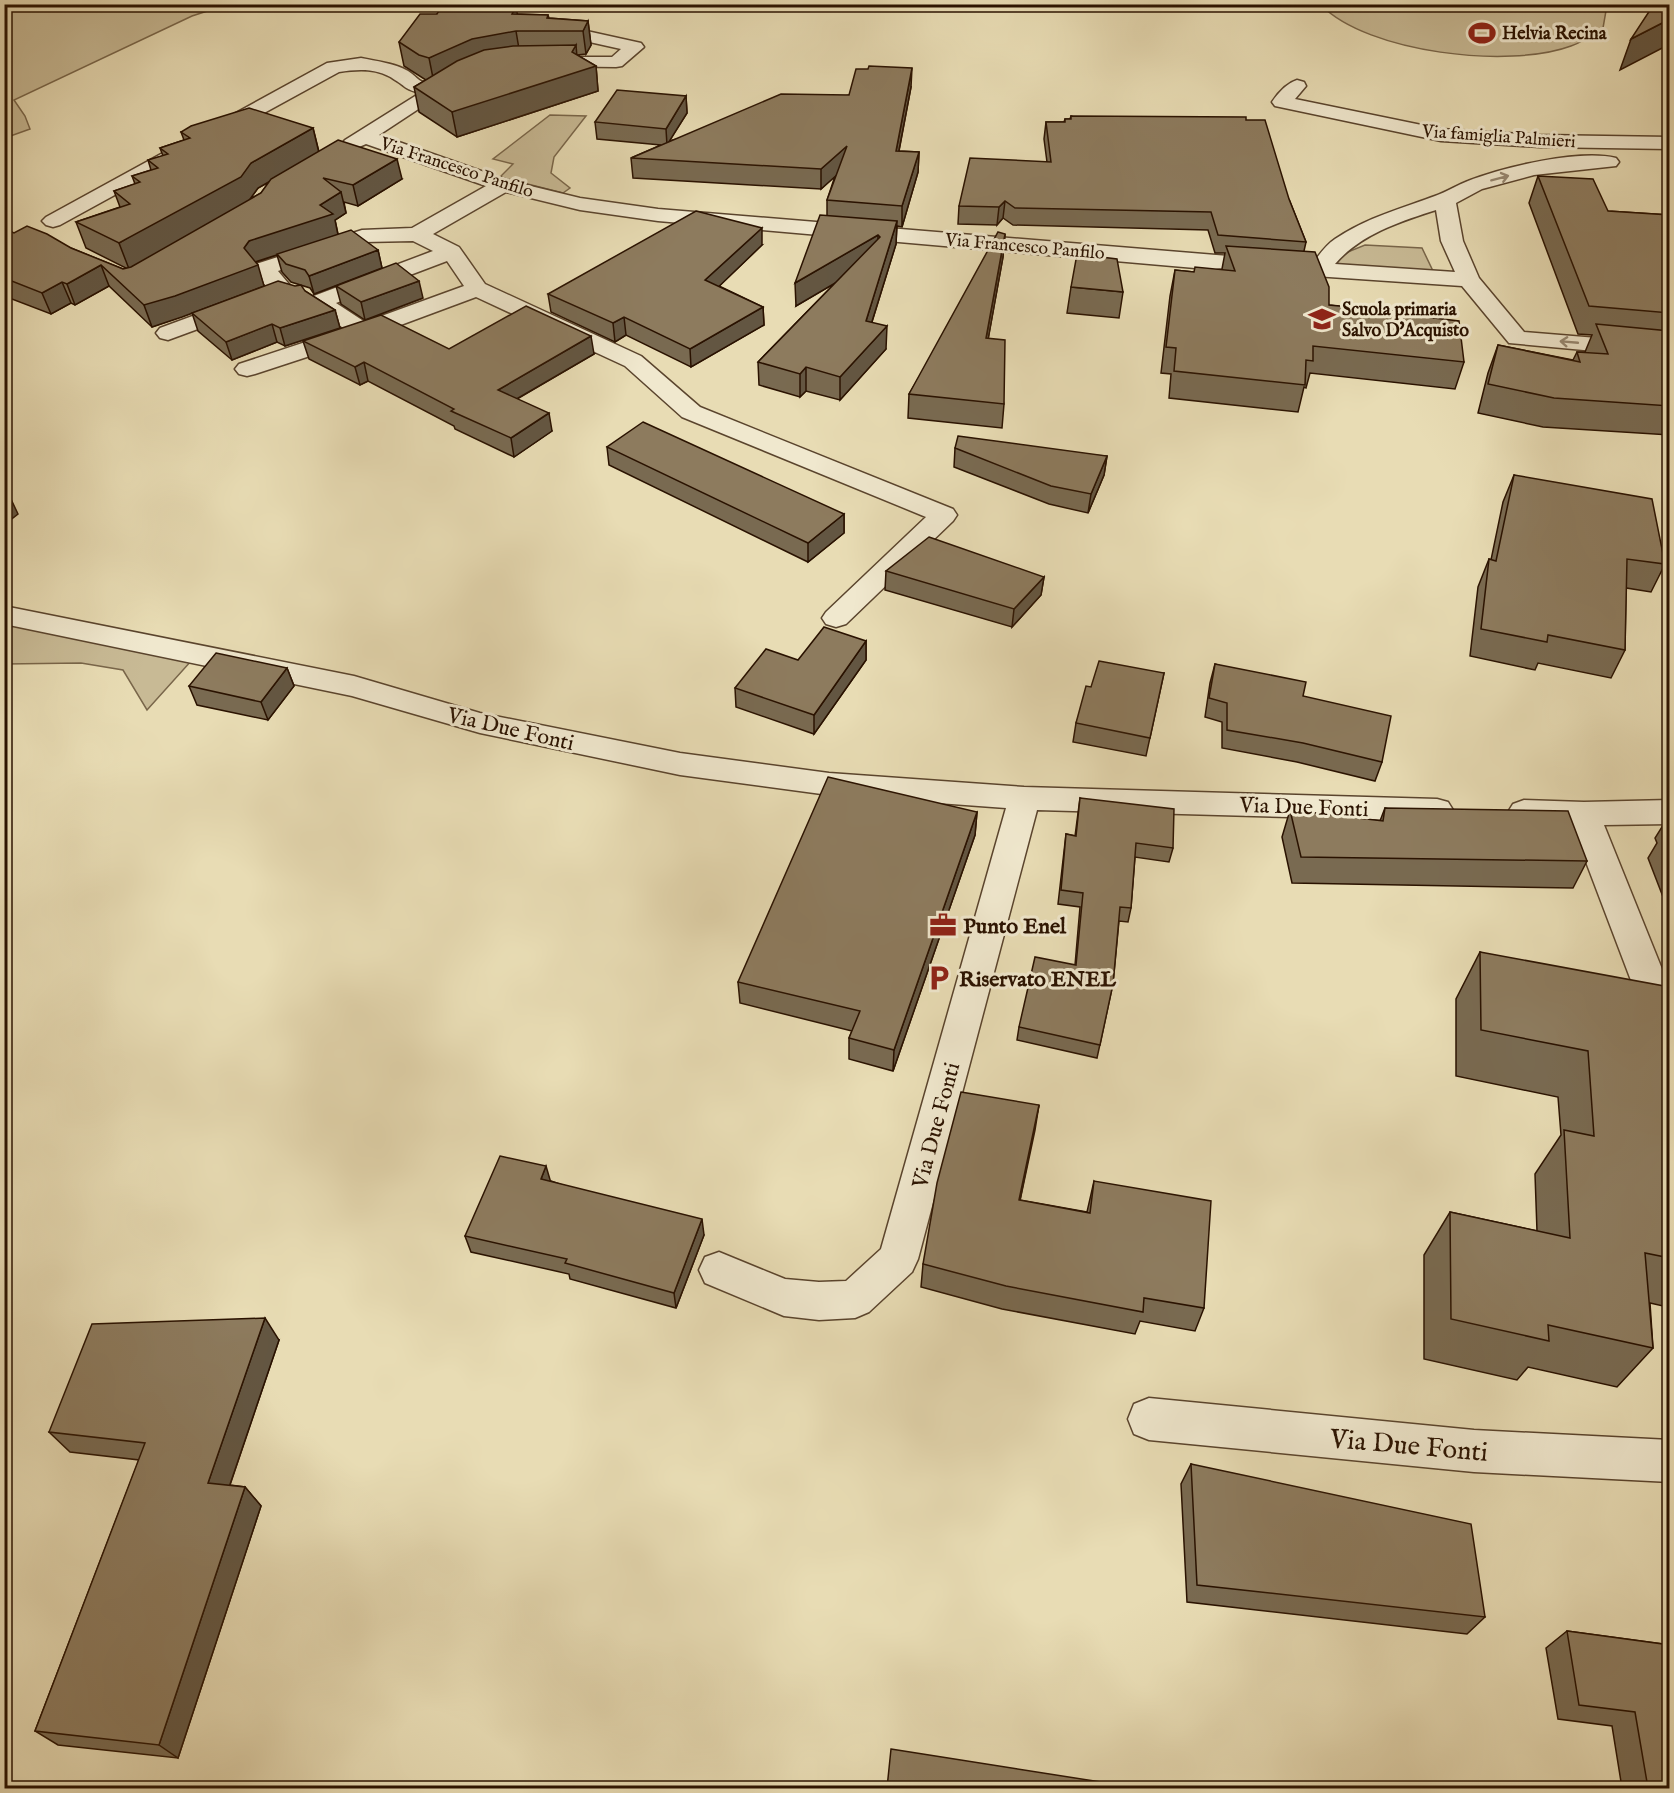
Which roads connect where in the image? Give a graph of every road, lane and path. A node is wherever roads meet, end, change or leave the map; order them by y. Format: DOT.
graph roads {
  1 [pos="534,25"];
  2 [pos="522,63"];
  3 [pos="468,73"];
  4 [pos="1297,86"];
  5 [pos="436,91"];
  6 [pos="365,137"];
  7 [pos="1670,143"];
  8 [pos="335,154"];
  9 [pos="1670,159"];
  10 [pos="503,185"];
  11 [pos="1445,200"];
  12 [pos="52,234"];
  13 [pos="417,234"];
  14 [pos="452,252"];
  15 [pos="1319,269"];
  16 [pos="1469,280"];
  17 [pos="282,289"];
  18 [pos="477,289"];
  19 [pos="319,302"];
  20 [pos="363,331"];
  21 [pos="168,333"];
  22 [pos="1670,351"];
  23 [pos="247,369"];
  24 [pos="4,615"];
  25 [pos="836,618"];
  26 [pos="1024,798"];
  27 [pos="1670,812"];
  28 [pos="1584,814"];
  29 [pos="1670,1025"];
  30 [pos="719,1270"];
  31 [pos="1149,1419"];
  32 [pos="1670,1461"];
  1 -- 2 [label="street"];
  3 -- 5 [label="street, Via Francesco Panfilo"];
  4 -- 7 [label="street, Via famiglia Palmieri"];
  5 -- 6 [label="street, Via Francesco Panfilo"];
  5 -- 12 [label="street"];
  6 -- 8 [label="street, Via Francesco Panfilo"];
  6 -- 10 [label="street, Via Francesco Panfilo"];
  11 -- 9 [label="street, Via famiglia Palmieri, one-way"];
  10 -- 13 [label="street"];
  10 -- 15 [label="street, Via Francesco Panfilo"];
  11 -- 15 [label="street, Via famiglia Palmieri"];
  11 -- 16 [label="street"];
  13 -- 14 [label="street"];
  13 -- 17 [label="street"];
  14 -- 18 [label="street"];
  14 -- 19 [label="street"];
  15 -- 16 [label="street, Via Francesco Panfilo"];
  22 -- 16 [label="street, one-way"];
  17 -- 19 [label="street"];
  17 -- 21 [label="street"];
  18 -- 20 [label="street"];
  18 -- 25 [label="street"];
  19 -- 20 [label="street"];
  20 -- 23 [label="street"];
  24 -- 26 [label="street, Via Due Fonti"];
  26 -- 28 [label="street, Via Due Fonti"];
  26 -- 30 [label="street, Via Due Fonti"];
  27 -- 28 [label="street, Via Due Fonti"];
  28 -- 29 [label="street"];
  31 -- 32 [label="street, Via Due Fonti"];
}
